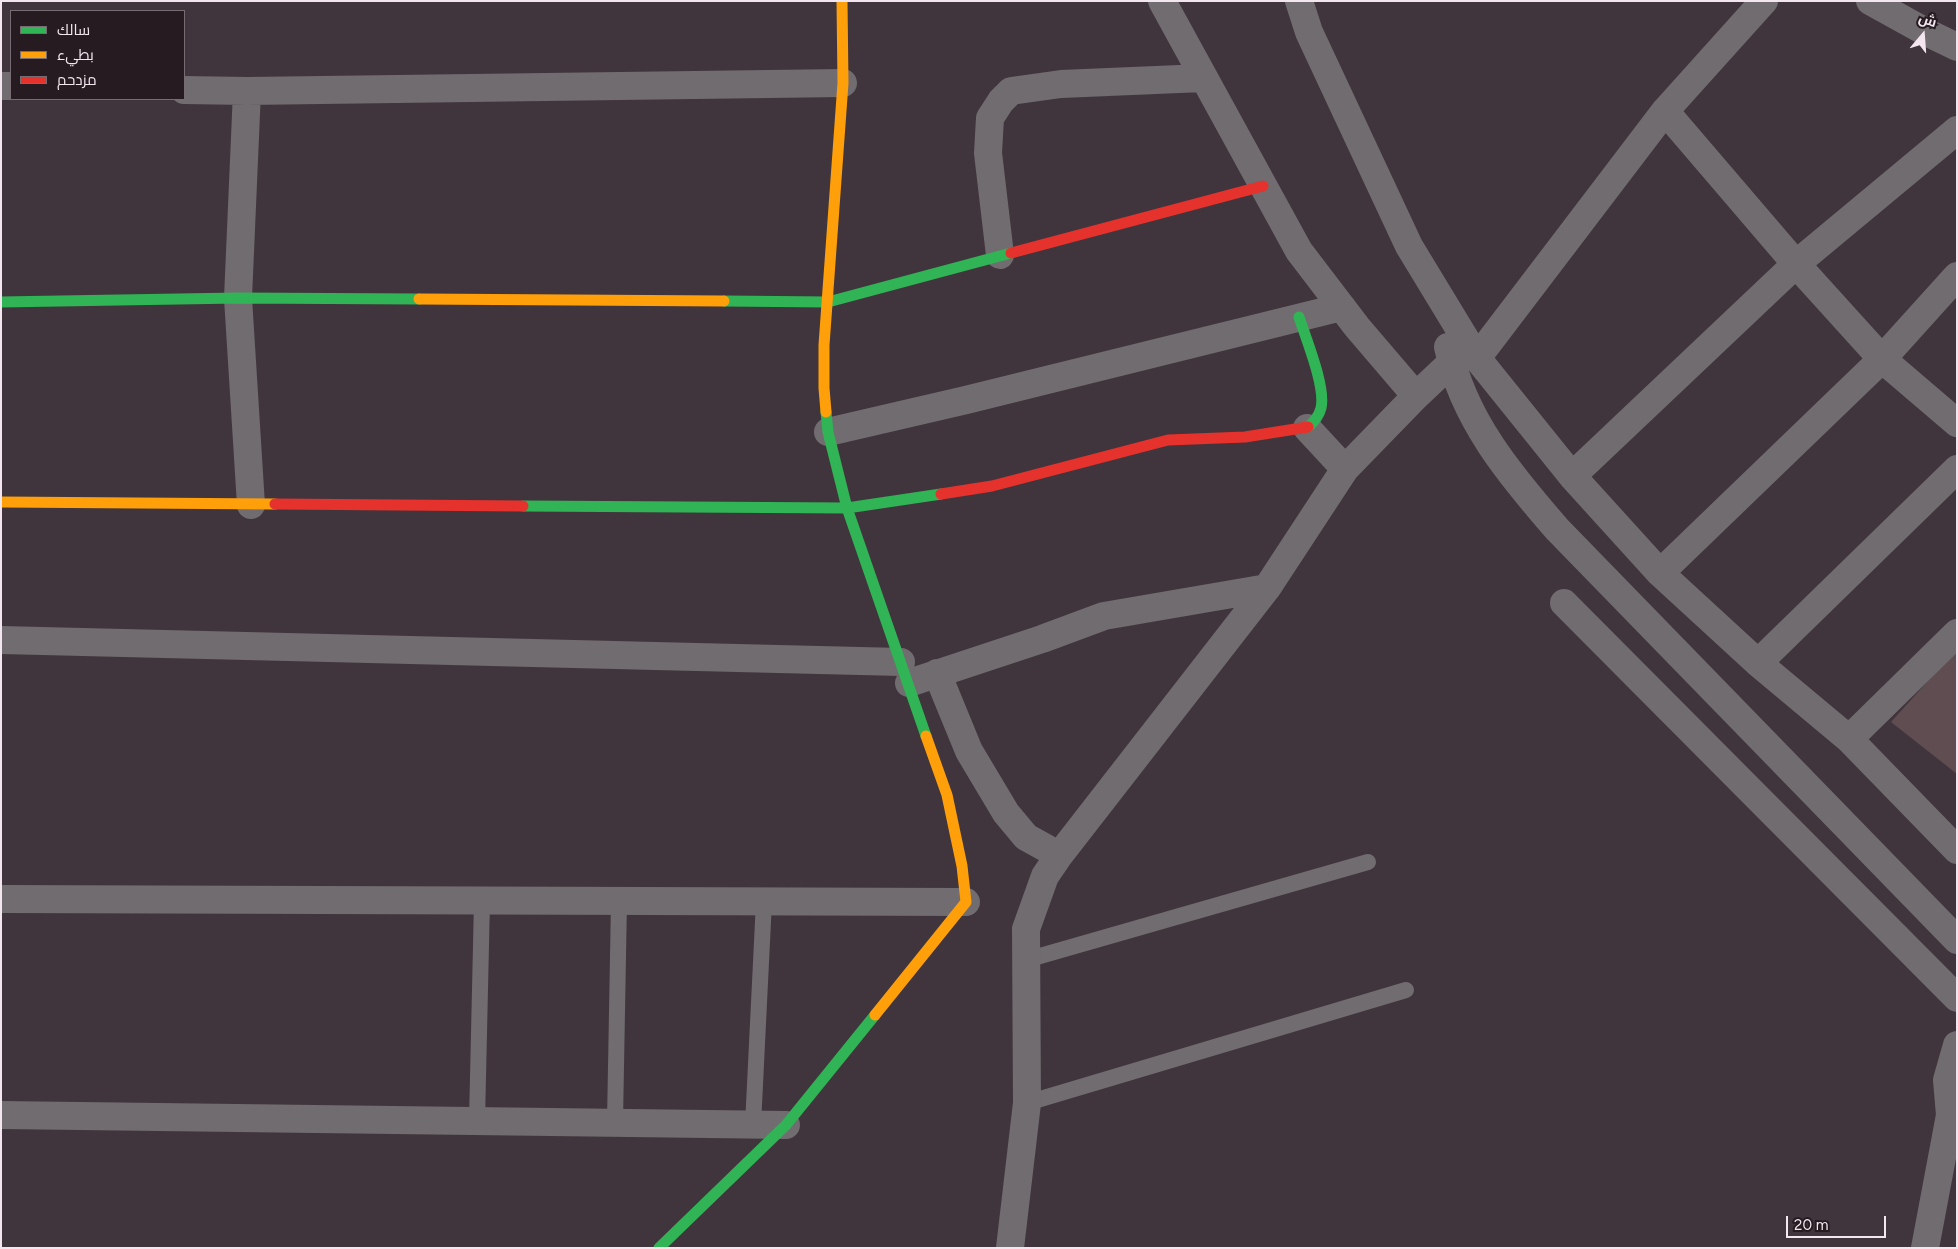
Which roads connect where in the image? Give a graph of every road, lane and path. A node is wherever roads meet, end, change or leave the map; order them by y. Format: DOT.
graph roads {
  1 [pos="842,1"];
  2 [pos="1162,1"];
  3 [pos="1299,1"];
  4 [pos="1764,1"];
  5 [pos="1870,1"];
  6 [pos="1957,47"];
  7 [pos="1203,78"];
  8 [pos="843,83"];
  9 [pos="185,90"];
  10 [pos="247,91"];
  11 [pos="1665,111"];
  12 [pos="1957,130"];
  13 [pos="1263,186"];
  14 [pos="1000,255"];
  15 [pos="1796,264"];
  16 [pos="1957,276"];
  17 [pos="238,298"];
  18 [pos="1,302"];
  19 [pos="828,302"];
  20 [pos="1342,307"];
  21 [pos="1299,317"];
  22 [pos="1882,359"];
  23 [pos="1464,361"];
  24 [pos="1416,396"];
  25 [pos="1957,423"];
  26 [pos="1306,428"];
  27 [pos="828,432"];
  28 [pos="1345,469"];
  29 [pos="1957,469"];
  30 [pos="1572,476"];
  31 [pos="1,502"];
  32 [pos="251,505"];
  33 [pos="847,508"];
  34 [pos="1660,574"];
  35 [pos="1267,588"];
  36 [pos="1564,603"];
  37 [pos="1957,633"];
  38 [pos="1,640"];
  39 [pos="1758,663"];
  40 [pos="905,672"];
  41 [pos="937,673"];
  42 [pos="1849,739"];
  43 [pos="1953,839"];
  44 [pos="1058,857"];
  45 [pos="1368,862"];
  46 [pos="1,899"];
  47 [pos="482,901"];
  48 [pos="619,901"];
  49 [pos="764,901"];
  50 [pos="966,902"];
  51 [pos="1957,940"];
  52 [pos="1026,960"];
  53 [pos="1406,990"];
  54 [pos="1957,998"];
  55 [pos="1957,1045"];
  56 [pos="1027,1103"];
  57 [pos="1,1115"];
  58 [pos="1953,1118"];
  59 [pos="477,1121"];
  60 [pos="615,1122"];
  61 [pos="753,1124"];
  62 [pos="786,1125"];
  63 [pos="659,1248"];
  64 [pos="1010,1248"];
  65 [pos="1925,1248"];
  1 -- 8 [label="street"];
  2 -- 7 [label="street"];
  3 -- 23 [label="street"];
  4 -- 11 [label="street"];
  5 -- 6 [label="street"];
  7 -- 13 [label="street"];
  7 -- 14 [label="street"];
  8 -- 10 [label="street"];
  8 -- 19 [label="street"];
  9 -- 10 [label="street"];
  10 -- 17 [label="street"];
  11 -- 15 [label="street"];
  11 -- 23 [label="street"];
  12 -- 15 [label="street"];
  13 -- 14 [label="street"];
  13 -- 20 [label="street"];
  14 -- 19 [label="street"];
  15 -- 22 [label="street"];
  15 -- 30 [label="street"];
  16 -- 22 [label="street"];
  17 -- 18 [label="street"];
  17 -- 19 [label="street"];
  17 -- 32 [label="street"];
  19 -- 27 [label="street"];
  20 -- 21 [label="street"];
  20 -- 24 [label="street"];
  21 -- 26 [label="street"];
  21 -- 27 [label="street"];
  22 -- 25 [label="street"];
  22 -- 34 [label="street"];
  23 -- 24 [label="street"];
  23 -- 30 [label="street"];
  23 -- 51 [label="street"];
  24 -- 28 [label="street"];
  26 -- 28 [label="street"];
  26 -- 33 [label="street"];
  27 -- 33 [label="street"];
  28 -- 35 [label="street"];
  29 -- 39 [label="street"];
  30 -- 34 [label="street"];
  31 -- 32 [label="street"];
  32 -- 33 [label="street"];
  33 -- 40 [label="street"];
  34 -- 39 [label="street"];
  35 -- 41 [label="street"];
  35 -- 44 [label="street"];
  36 -- 54 [label="street"];
  37 -- 42 [label="street"];
  38 -- 40 [label="street"];
  39 -- 42 [label="street"];
  40 -- 41 [label="street"];
  40 -- 50 [label="street"];
  41 -- 44 [label="street"];
  42 -- 43 [label="street"];
  44 -- 52 [label="street"];
  45 -- 52 [label="lane"];
  46 -- 47 [label="street"];
  47 -- 48 [label="street"];
  47 -- 59 [label="lane"];
  48 -- 49 [label="street"];
  48 -- 60 [label="lane"];
  49 -- 50 [label="street"];
  49 -- 61 [label="lane"];
  50 -- 62 [label="street"];
  52 -- 56 [label="street"];
  53 -- 56 [label="lane"];
  55 -- 58 [label="street"];
  56 -- 64 [label="street"];
  57 -- 59 [label="street"];
  58 -- 65 [label="street"];
  59 -- 60 [label="street"];
  60 -- 61 [label="street"];
  61 -- 62 [label="street"];
  62 -- 63 [label="street"];
}
